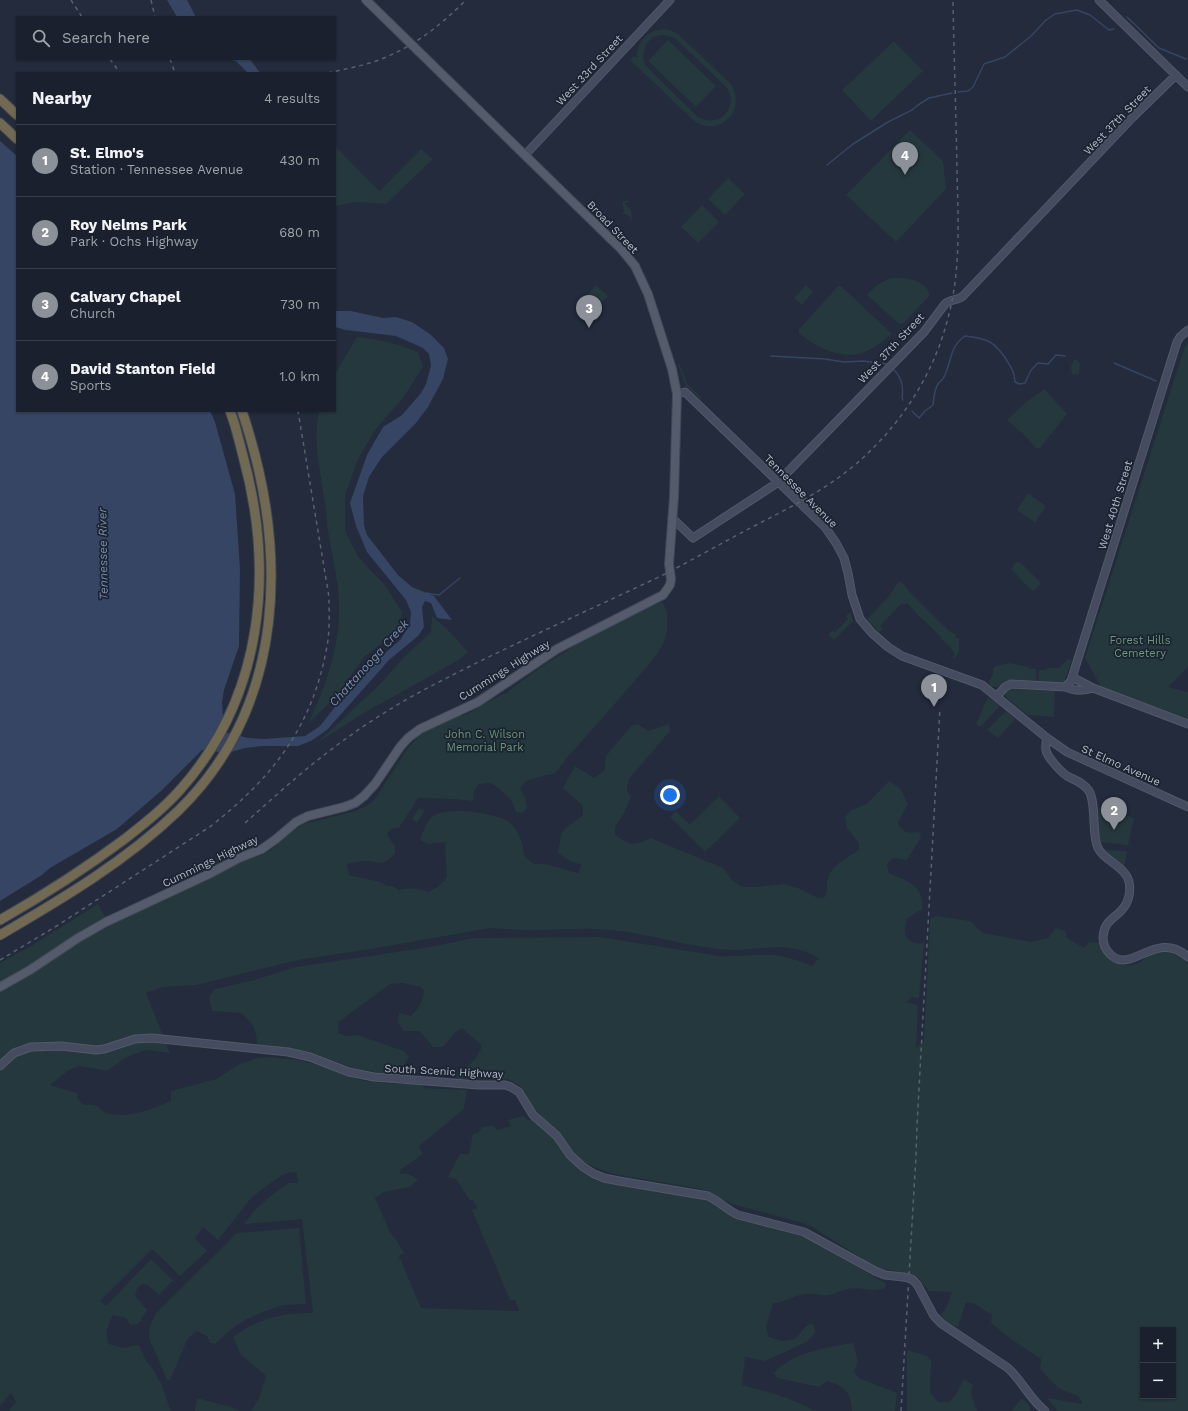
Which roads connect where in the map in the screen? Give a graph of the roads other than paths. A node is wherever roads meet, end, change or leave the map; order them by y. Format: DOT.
graph roads {
  1 [pos="366,0"];
  2 [pos="670,0"];
  3 [pos="1099,0"];
  4 [pos="1176,75"];
  5 [pos="1188,87"];
  6 [pos="0,99"];
  7 [pos="0,107"];
  8 [pos="16,114"];
  9 [pos="16,121"];
  10 [pos="0,124"];
  11 [pos="16,138"];
  12 [pos="525,155"];
  13 [pos="1188,330"];
  14 [pos="677,394"];
  15 [pos="230,412"];
  16 [pos="242,412"];
  17 [pos="777,482"];
  18 [pos="672,518"];
  19 [pos="670,552"];
  20 [pos="1072,677"];
  21 [pos="1065,687"];
  22 [pos="1093,688"];
  23 [pos="997,696"];
  24 [pos="1188,724"];
  25 [pos="1047,738"];
  26 [pos="1188,807"];
  27 [pos="0,920"];
  28 [pos="0,935"];
  29 [pos="1188,956"];
  30 [pos="0,987"];
  31 [pos="0,1066"];
  32 [pos="1045,1411"];
  1 -- 12 [label="main road, Broad Street"];
  2 -- 12 [label="main road, West 33rd Street"];
  3 -- 4 [label="main road"];
  4 -- 5 [label="main road"];
  4 -- 17 [label="main road, West 37th Street"];
  6 -- 8 [label="highway"];
  7 -- 9 [label="highway"];
  10 -- 11 [label="highway"];
  12 -- 14 [label="main road, Broad Street"];
  13 -- 20 [label="main road, West 40th Street"];
  14 -- 17 [label="main road, Tennessee Avenue"];
  14 -- 18 [label="main road, Broad Street"];
  15 -- 27 [label="highway"];
  16 -- 28 [label="highway"];
  17 -- 18 [label="main road, West 37th Street"];
  17 -- 23 [label="main road, Tennessee Avenue"];
  18 -- 19 [label="main road, Broad Street"];
  19 -- 30 [label="main road, Cummings Highway"];
  20 -- 21 [label="main road, West 40th Street"];
  20 -- 22 [label="main road"];
  21 -- 22 [label="main road"];
  21 -- 23 [label="main road"];
  22 -- 24 [label="main road"];
  23 -- 25 [label="main road, St Elmo Avenue"];
  25 -- 26 [label="main road, St Elmo Avenue"];
  25 -- 29 [label="main road"];
  31 -- 32 [label="main road, South Scenic Highway, bridge"];
}
